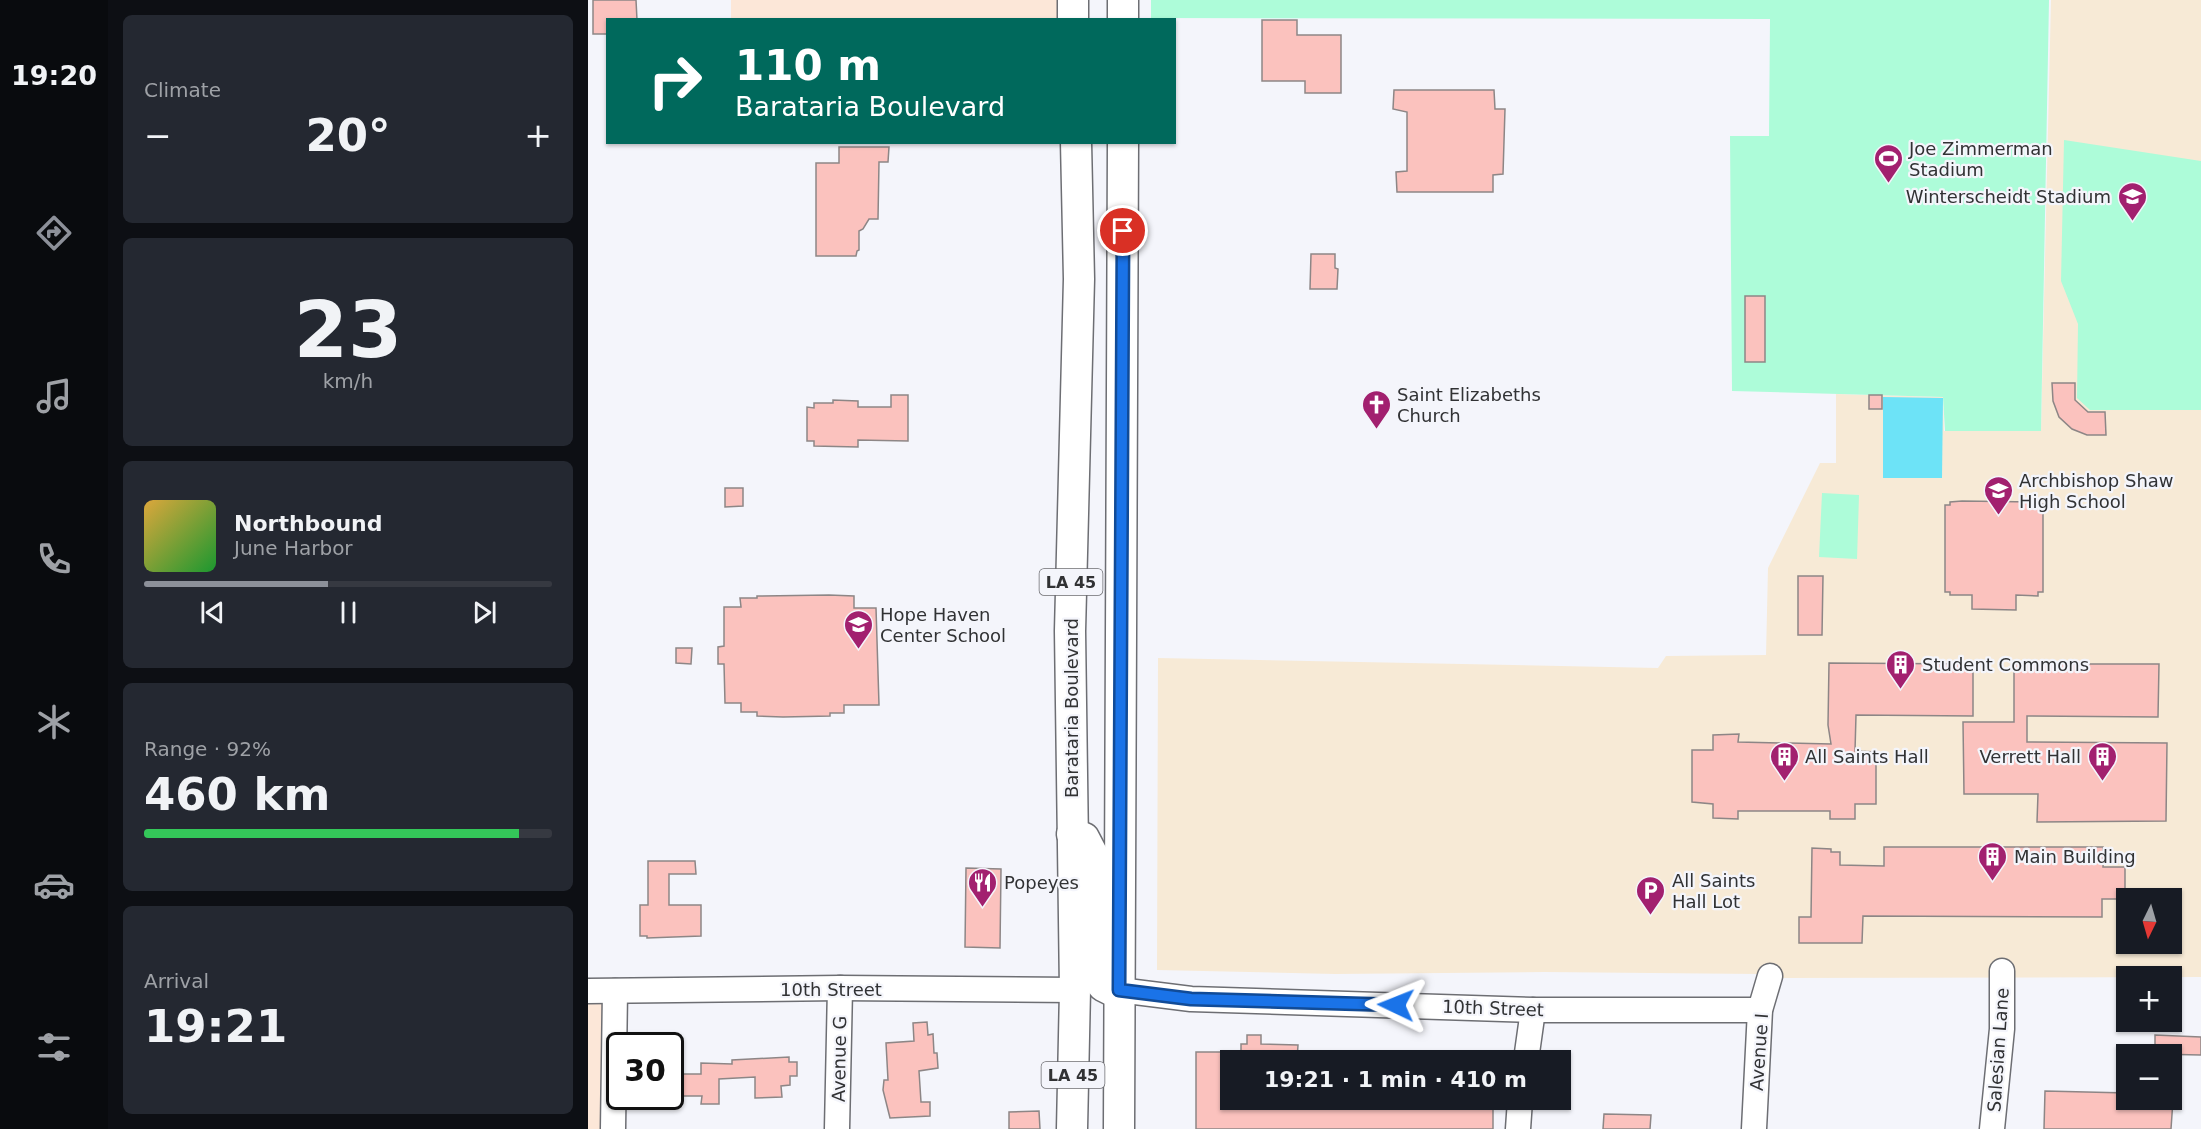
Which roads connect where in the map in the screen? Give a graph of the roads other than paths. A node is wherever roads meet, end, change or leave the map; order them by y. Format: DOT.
graph roads {
  1 [pos="1073,0"];
  2 [pos="1123,0"];
  3 [pos="1073,18"];
  4 [pos="1123,18"];
  5 [pos="1076,144"];
  6 [pos="1123,144"];
  7 [pos="1072,834"];
  8 [pos="2002,971"];
  9 [pos="1770,976"];
  10 [pos="840,988"];
  11 [pos="1075,990"];
  12 [pos="1119,990"];
  13 [pos="588,991"];
  14 [pos="615,991"];
  15 [pos="1533,1010"];
  16 [pos="1760,1010"];
  17 [pos="1527,1050"];
  18 [pos="1519,1110"];
  19 [pos="613,1129"];
  20 [pos="837,1129"];
  21 [pos="1072,1129"];
  22 [pos="1105,1129"];
  23 [pos="1119,1129"];
  24 [pos="1518,1129"];
  25 [pos="1754,1129"];
  26 [pos="1992,1129"];
  1 -- 3 [label="main road"];
  2 -- 4 [label="main road"];
  5 -- 7 [label="main road, Barataria Boulevard / LA 45"];
  6 -- 12 [label="main road, LA 45"];
  7 -- 11 [label="main road, Barataria Boulevard / LA 45"];
  7 -- 12 [label="main road"];
  8 -- 26 [label="street, Salesian Lane"];
  9 -- 16 [label="street, Avenue I"];
  10 -- 11 [label="street, 10th Street"];
  10 -- 14 [label="street, 10th Street"];
  10 -- 20 [label="street, Avenue G"];
  11 -- 21 [label="main road, Barataria Boulevard / LA 45"];
  11 -- 22 [label="main road"];
  12 -- 15 [label="street, 10th Street"];
  12 -- 23 [label="main road, LA 45"];
  13 -- 14 [label="street, 10th Street"];
  14 -- 19 [label="street"];
  15 -- 16 [label="street, 10th Street"];
  15 -- 17 [label="street"];
  16 -- 25 [label="street, Avenue I"];
  18 -- 24 [label="street"];
}
